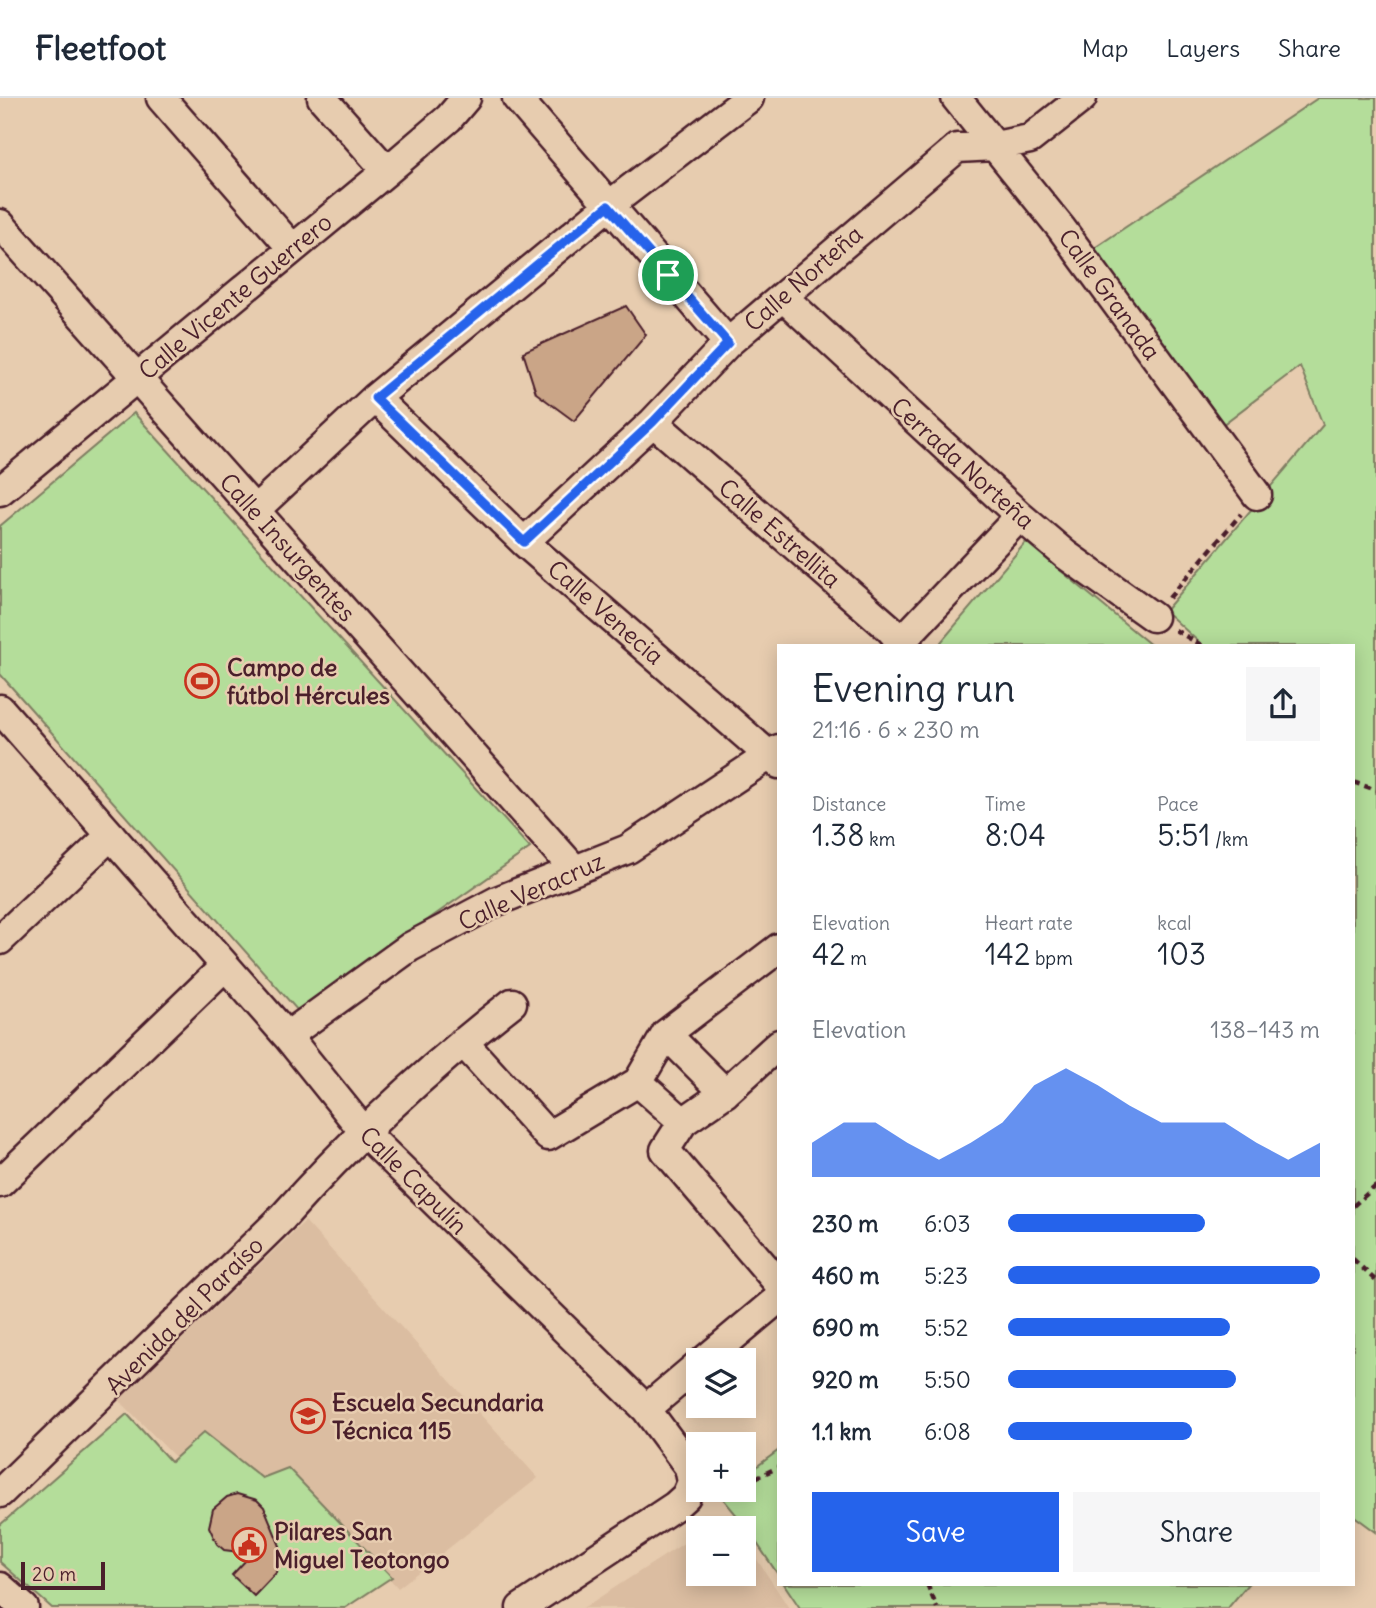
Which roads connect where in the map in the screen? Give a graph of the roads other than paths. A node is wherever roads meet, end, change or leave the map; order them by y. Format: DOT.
graph roads {
  1 [pos="161,98"];
  2 [pos="322,98"];
  3 [pos="466,98"];
  4 [pos="517,98"];
  5 [pos="749,98"];
  6 [pos="956,98"];
  7 [pos="1082,98"];
  8 [pos="995,146"];
  9 [pos="387,171"];
  10 [pos="608,206"];
  11 [pos="0,224"];
  12 [pos="292,248"];
  13 [pos="783,298"];
  14 [pos="728,343"];
  15 [pos="137,377"];
  16 [pos="375,398"];
  17 [pos="653,422"];
  18 [pos="0,491"];
  19 [pos="1257,495"];
  20 [pos="255,510"];
  21 [pos="1020,516"];
  22 [pos="524,542"];
  23 [pos="1153,617"];
  24 [pos="901,644"];
  25 [pos="0,709"];
  26 [pos="776,757"];
  27 [pos="111,835"];
  28 [pos="575,870"];
  29 [pos="0,940"];
  30 [pos="773,962"];
  31 [pos="223,967"];
  32 [pos="512,1003"];
  33 [pos="666,1034"];
  34 [pos="287,1036"];
  35 [pos="463,1042"];
  36 [pos="777,1046"];
  37 [pos="638,1082"];
  38 [pos="725,1093"];
  39 [pos="683,1122"];
  40 [pos="365,1133"];
  41 [pos="0,1183"];
  42 [pos="777,1282"];
  43 [pos="777,1300"];
  44 [pos="719,1348"];
  45 [pos="686,1375"];
  46 [pos="646,1409"];
  47 [pos="0,1493"];
  48 [pos="0,1587"];
  49 [pos="24,1608"];
  50 [pos="522,1608"];
  1 -- 12 [label="street"];
  2 -- 9 [label="street"];
  3 -- 9 [label="street, Calle Vicente Guerrero"];
  4 -- 10 [label="street"];
  5 -- 10 [label="street"];
  6 -- 8 [label="street, Calle Granada"];
  7 -- 8 [label="street, Calle Norteña"];
  8 -- 13 [label="street, Calle Norteña"];
  8 -- 19 [label="street, Calle Granada"];
  9 -- 12 [label="street, Calle Vicente Guerrero"];
  10 -- 14 [label="street"];
  10 -- 16 [label="street"];
  11 -- 15 [label="street, Calle Insurgentes"];
  12 -- 15 [label="street, Calle Vicente Guerrero"];
  13 -- 14 [label="street, Calle Norteña"];
  13 -- 21 [label="street, Cerrada Norteña"];
  14 -- 17 [label="street, Calle Norteña"];
  15 -- 18 [label="street, Calle Vicente Guerrero"];
  15 -- 20 [label="street, Calle Insurgentes"];
  16 -- 20 [label="street"];
  16 -- 22 [label="street, Calle Venecia"];
  17 -- 22 [label="street, Calle Norteña"];
  17 -- 24 [label="street, Calle Estrellita"];
  20 -- 28 [label="street, Calle Insurgentes"];
  21 -- 23 [label="street, Cerrada Norteña"];
  21 -- 24 [label="street"];
  22 -- 26 [label="street, Calle Venecia"];
  25 -- 27 [label="street, Calle Capulín"];
  26 -- 28 [label="street, Calle Veracruz"];
  27 -- 29 [label="street"];
  27 -- 31 [label="street, Calle Capulín"];
  28 -- 34 [label="street, Calle Veracruz"];
  30 -- 33 [label="street"];
  31 -- 34 [label="street, Calle Capulín"];
  31 -- 41 [label="street"];
  32 -- 35 [label="street, Avenida del Paraíso"];
  33 -- 37 [label="street"];
  33 -- 38 [label="street"];
  34 -- 40 [label="street, Calle Capulín"];
  35 -- 37 [label="street"];
  35 -- 40 [label="street, Avenida del Paraíso"];
  36 -- 38 [label="street"];
  37 -- 39 [label="street"];
  38 -- 39 [label="street"];
  39 -- 42 [label="street"];
  40 -- 46 [label="street, Calle Capulín"];
  40 -- 47 [label="street, Avenida del Paraíso"];
  43 -- 44 [label="street"];
  45 -- 46 [label="street"];
  46 -- 50 [label="street, Calle Capulín"];
  48 -- 49 [label="street"];
}
